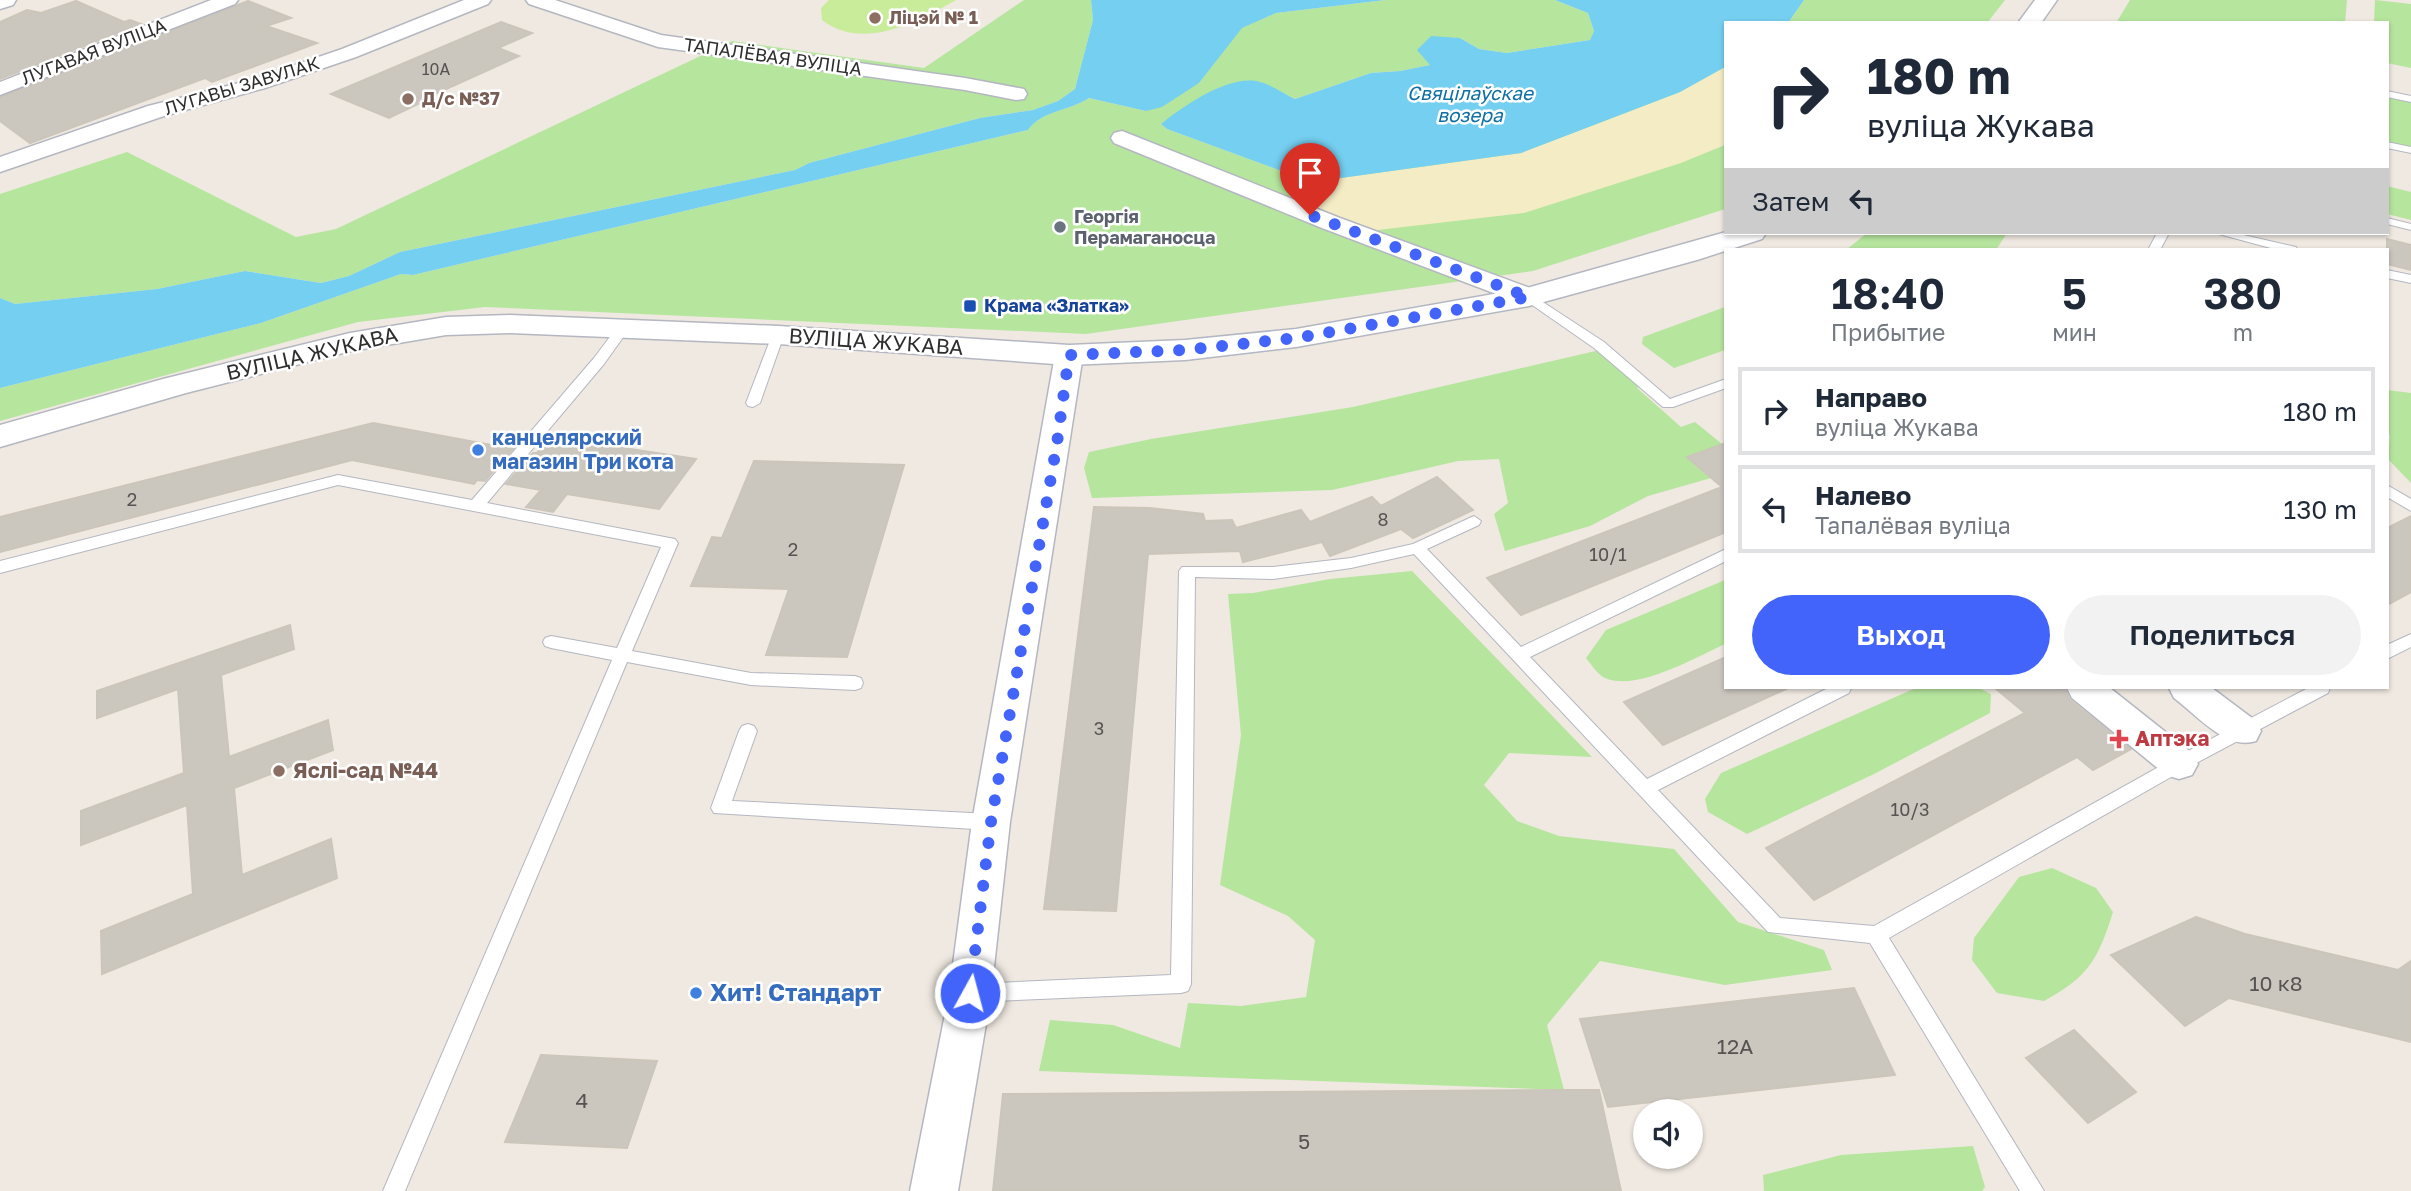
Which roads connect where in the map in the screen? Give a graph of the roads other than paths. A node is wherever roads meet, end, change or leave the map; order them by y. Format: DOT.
graph roads {
  1 [pos="5,0"];
  2 [pos="228,0"];
  3 [pos="481,0"];
  4 [pos="536,0"];
  5 [pos="2046,0"];
  6 [pos="0,2"];
  7 [pos="570,4"];
  8 [pos="2030,21"];
  9 [pos="0,89"];
  10 [pos="1016,94"];
  11 [pos="2389,94"];
  12 [pos="2411,99"];
  13 [pos="1122,138"];
  14 [pos="2389,145"];
  15 [pos="2411,150"];
  16 [pos="0,165"];
  17 [pos="2389,222"];
  18 [pos="2411,227"];
  19 [pos="1746,235"];
  20 [pos="2229,235"];
  21 [pos="2284,248"];
  22 [pos="2389,274"];
  23 [pos="2411,279"];
  24 [pos="1529,297"];
  25 [pos="623,329"];
  26 [pos="778,335"];
  27 [pos="1069,355"];
  28 [pos="1724,384"];
  29 [pos="753,403"];
  30 [pos="0,436"];
  31 [pos="2389,491"];
  32 [pos="475,506"];
  33 [pos="2411,506"];
  34 [pos="1474,521"];
  35 [pos="1417,548"];
  36 [pos="1724,555"];
  37 [pos="0,567"];
  38 [pos="2411,640"];
  39 [pos="551,642"];
  40 [pos="2389,652"];
  41 [pos="622,655"];
  42 [pos="1519,655"];
  43 [pos="855,683"];
  44 [pos="1841,689"];
  45 [pos="2086,689"];
  46 [pos="2188,689"];
  47 [pos="2320,689"];
  48 [pos="748,731"];
  49 [pos="2243,731"];
  50 [pos="2179,764"];
  51 [pos="1645,788"];
  52 [pos="991,822"];
  53 [pos="1876,935"];
  54 [pos="970,993"];
  55 [pos="394,1191"];
  56 [pos="934,1191"];
  57 [pos="2033,1191"];
  1 -- 6 [label="street"];
  2 -- 9 [label="street, ЛУГАВАЯ ВУЛІЦА"];
  3 -- 16 [label="street, ЛУГАВЫ ЗАВУЛАК"];
  4 -- 7 [label="street, ТАПАЛЁВАЯ ВУЛІЦА"];
  5 -- 8 [label="street"];
  7 -- 10 [label="street, ТАПАЛЁВАЯ ВУЛІЦА"];
  11 -- 12 [label="lane"];
  13 -- 24 [label="street"];
  14 -- 15 [label="lane"];
  17 -- 18 [label="lane"];
  19 -- 24 [label="street, ВУЛІЦА ЖУКАВА"];
  20 -- 21 [label="lane"];
  22 -- 23 [label="lane"];
  24 -- 27 [label="street, ВУЛІЦА ЖУКАВА"];
  24 -- 28 [label="lane"];
  25 -- 26 [label="street, ВУЛІЦА ЖУКАВА"];
  25 -- 30 [label="street, ВУЛІЦА ЖУКАВА"];
  25 -- 32 [label="lane"];
  26 -- 27 [label="street, ВУЛІЦА ЖУКАВА"];
  26 -- 29 [label="lane"];
  27 -- 52 [label="street"];
  31 -- 33 [label="lane"];
  32 -- 37 [label="lane"];
  32 -- 41 [label="lane"];
  34 -- 35 [label="lane"];
  35 -- 42 [label="lane"];
  35 -- 54 [label="lane"];
  36 -- 42 [label="lane"];
  38 -- 40 [label="lane"];
  39 -- 41 [label="lane"];
  41 -- 43 [label="lane"];
  41 -- 55 [label="lane"];
  42 -- 51 [label="lane"];
  44 -- 51 [label="lane"];
  45 -- 50 [label="street"];
  46 -- 49 [label="street"];
  47 -- 49 [label="lane"];
  48 -- 52 [label="lane"];
  49 -- 50 [label="lane"];
  50 -- 53 [label="lane"];
  51 -- 53 [label="lane"];
  52 -- 54 [label="street"];
  53 -- 57 [label="lane"];
  54 -- 56 [label="street"];
}
